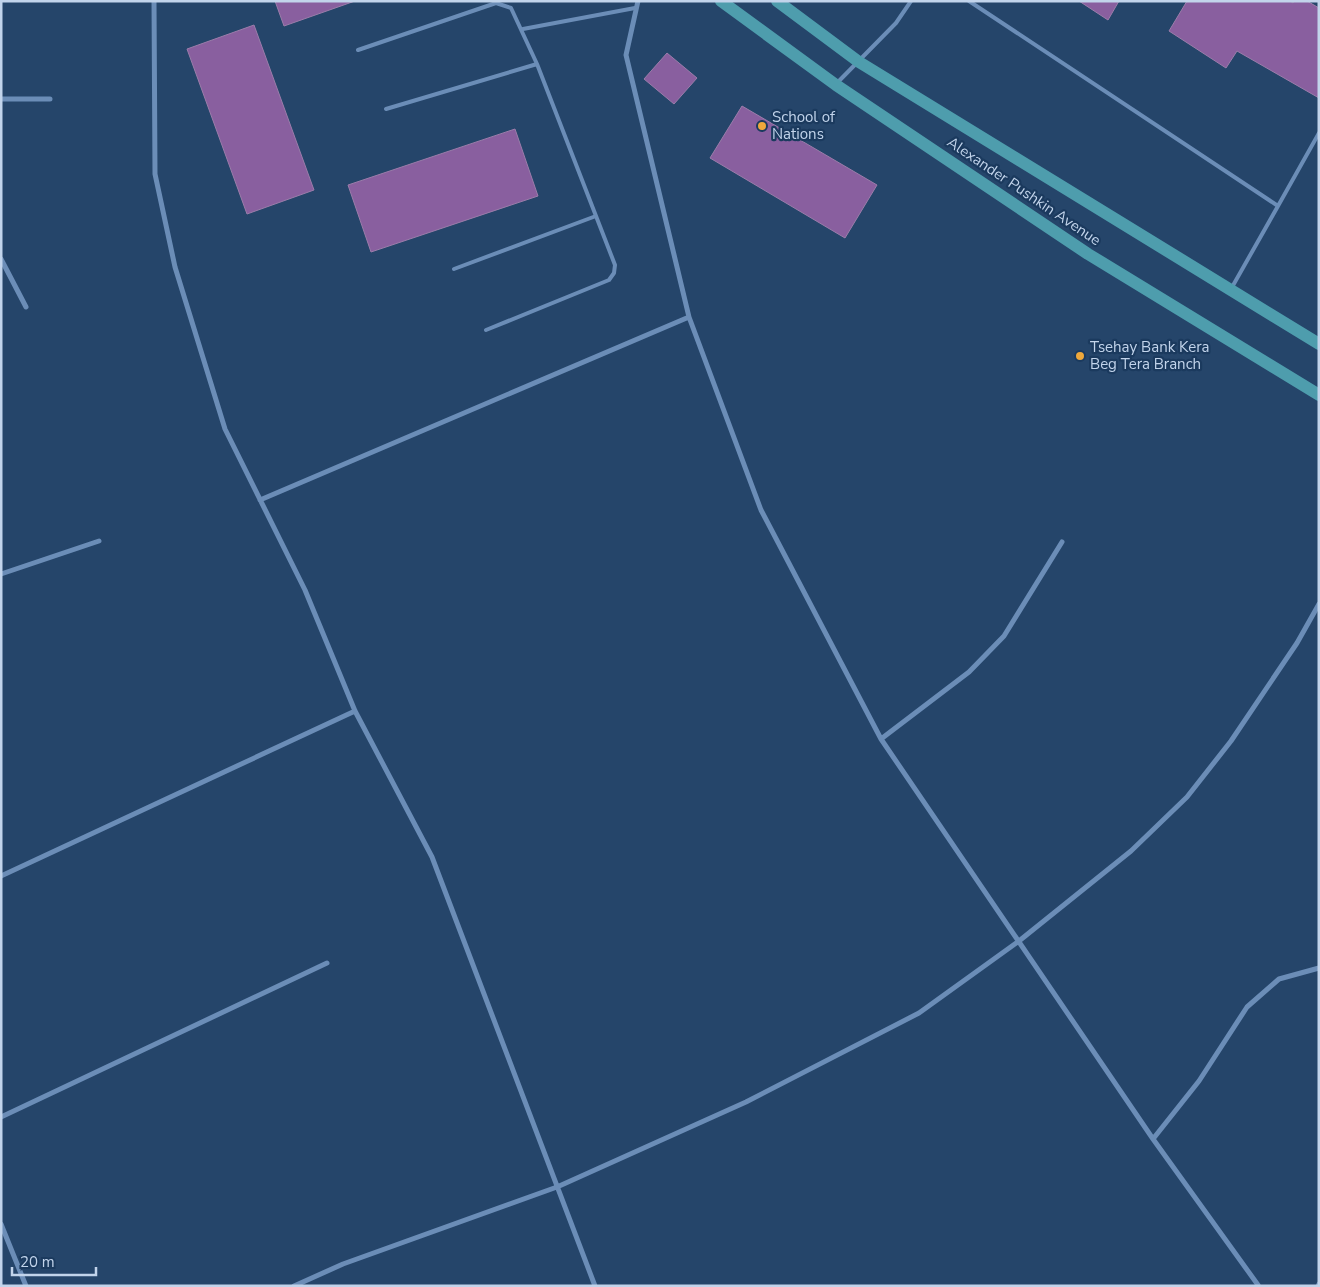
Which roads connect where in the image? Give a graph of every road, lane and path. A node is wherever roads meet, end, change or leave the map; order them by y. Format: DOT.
graph roads {
  1 [pos="154,1"];
  2 [pos="638,1"];
  3 [pos="721,1"];
  4 [pos="777,1"];
  5 [pos="911,1"];
  6 [pos="969,1"];
  7 [pos="635,8"];
  8 [pos="523,29"];
  9 [pos="358,50"];
  10 [pos="859,62"];
  11 [pos="537,64"];
  12 [pos="836,85"];
  13 [pos="1,99"];
  14 [pos="50,100"];
  15 [pos="386,109"];
  16 [pos="1319,133"];
  17 [pos="1278,206"];
  18 [pos="596,216"];
  19 [pos="1,259"];
  20 [pos="454,269"];
  21 [pos="1230,290"];
  22 [pos="26,307"];
  23 [pos="690,317"];
  24 [pos="486,330"];
  25 [pos="1319,344"];
  26 [pos="1319,394"];
  27 [pos="260,500"];
  28 [pos="99,541"];
  29 [pos="1062,542"];
  30 [pos="1,574"];
  31 [pos="1319,604"];
  32 [pos="355,711"];
  33 [pos="881,739"];
  34 [pos="1,876"];
  35 [pos="1019,942"];
  36 [pos="327,963"];
  37 [pos="1319,968"];
  38 [pos="1,1117"];
  39 [pos="1153,1139"];
  40 [pos="557,1187"];
  41 [pos="1,1224"];
  42 [pos="1258,1285"];
  43 [pos="26,1286"];
  44 [pos="294,1286"];
  45 [pos="595,1286"];
  1 -- 27 [label="street"];
  2 -- 7 [label="street"];
  3 -- 12 [label="main road, Alexander Pushkin Avenue"];
  4 -- 10 [label="main road, Alexander Pushkin Avenue"];
  5 -- 10 [label="lane"];
  6 -- 17 [label="lane"];
  7 -- 8 [label="lane"];
  7 -- 23 [label="street"];
  8 -- 9 [label="lane"];
  8 -- 11 [label="lane"];
  10 -- 12 [label="lane"];
  10 -- 21 [label="main road, Alexander Pushkin Avenue"];
  11 -- 15 [label="lane"];
  11 -- 18 [label="lane"];
  12 -- 26 [label="main road, Alexander Pushkin Avenue"];
  13 -- 14 [label="street"];
  16 -- 17 [label="lane"];
  17 -- 21 [label="lane"];
  18 -- 20 [label="lane"];
  18 -- 24 [label="lane"];
  19 -- 22 [label="street"];
  21 -- 25 [label="main road, Alexander Pushkin Avenue"];
  23 -- 27 [label="street"];
  23 -- 33 [label="street"];
  27 -- 32 [label="street"];
  28 -- 30 [label="street"];
  29 -- 33 [label="street"];
  31 -- 35 [label="street"];
  32 -- 34 [label="street"];
  32 -- 40 [label="street"];
  33 -- 35 [label="street"];
  35 -- 39 [label="street"];
  35 -- 40 [label="street"];
  36 -- 38 [label="street"];
  37 -- 39 [label="street"];
  39 -- 42 [label="street"];
  40 -- 44 [label="street"];
  40 -- 45 [label="street"];
  41 -- 43 [label="street"];
}
